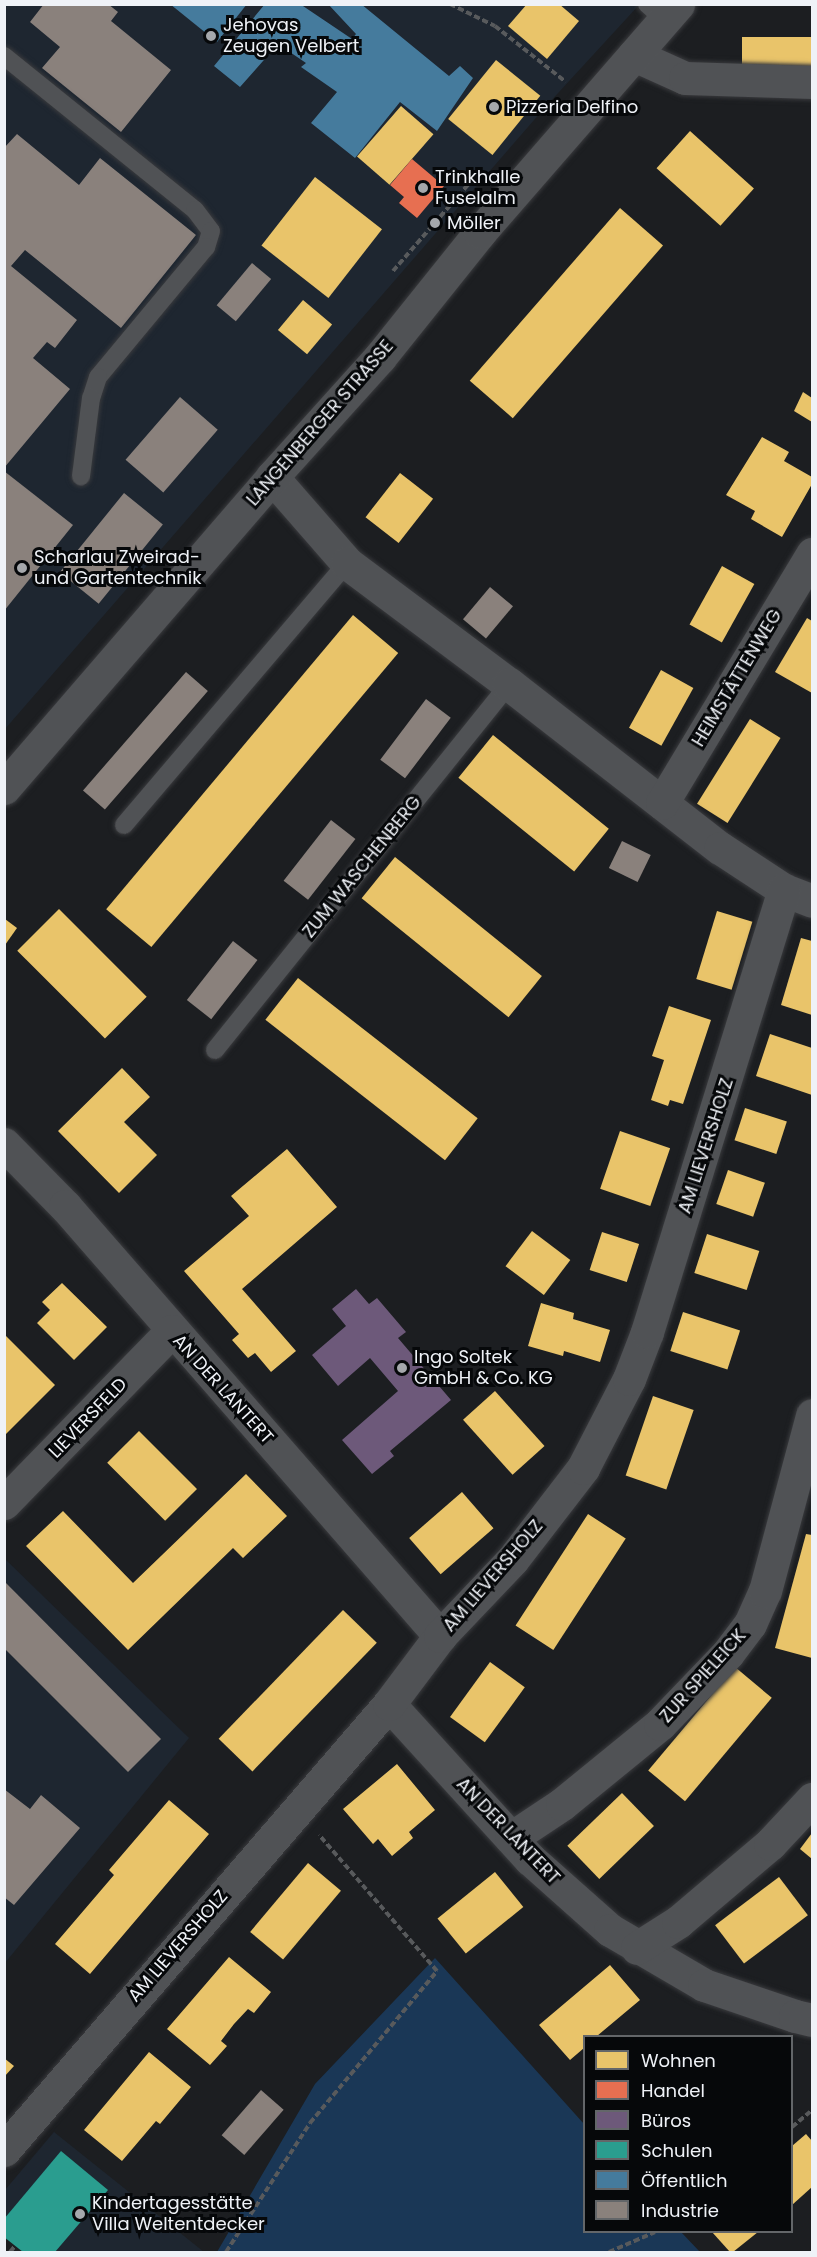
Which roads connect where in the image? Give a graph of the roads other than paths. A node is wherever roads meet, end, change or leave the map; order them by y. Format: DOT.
graph roads {
  1 [pos="664,10"];
  2 [pos="4,56"];
  3 [pos="634,56"];
  4 [pos="813,82"];
  5 [pos="81,476"];
  6 [pos="272,477"];
  7 [pos="813,554"];
  8 [pos="347,563"];
  9 [pos="509,684"];
  10 [pos="4,788"];
  11 [pos="662,803"];
  12 [pos="124,825"];
  13 [pos="798,895"];
  14 [pos="215,1050"];
  15 [pos="4,1144"];
  16 [pos="171,1331"];
  17 [pos="813,1415"];
  18 [pos="4,1503"];
  19 [pos="440,1636"];
  20 [pos="389,1704"];
  21 [pos="813,1799"];
  22 [pos="511,1838"];
  23 [pos="638,1948"];
  24 [pos="807,2013"];
  25 [pos="4,2150"];
  1 -- 3 [label="street, LANGENBERGER STRASSE"];
  2 -- 5 [label="lane"];
  3 -- 4 [label="street"];
  3 -- 6 [label="street, LANGENBERGER STRASSE"];
  6 -- 8 [label="street"];
  6 -- 10 [label="street, LANGENBERGER STRASSE"];
  7 -- 11 [label="street, HEIMSTÄTTENWEG"];
  8 -- 9 [label="street"];
  8 -- 12 [label="lane"];
  9 -- 11 [label="street"];
  9 -- 14 [label="lane, ZUM WASCHENBERG"];
  11 -- 13 [label="street"];
  13 -- 19 [label="street, AM LIEVERSHOLZ"];
  15 -- 16 [label="street, AN DER LANTERT"];
  16 -- 18 [label="street, LIEVERSFELD"];
  16 -- 19 [label="street, AN DER LANTERT"];
  17 -- 22 [label="street, ZUR SPIELEICK"];
  19 -- 20 [label="street, AM LIEVERSHOLZ"];
  20 -- 22 [label="street, AN DER LANTERT"];
  20 -- 25 [label="street, AM LIEVERSHOLZ"];
  21 -- 23 [label="street"];
  22 -- 23 [label="street, AN DER LANTERT"];
  23 -- 24 [label="street, AN DER LANTERT"];
}
